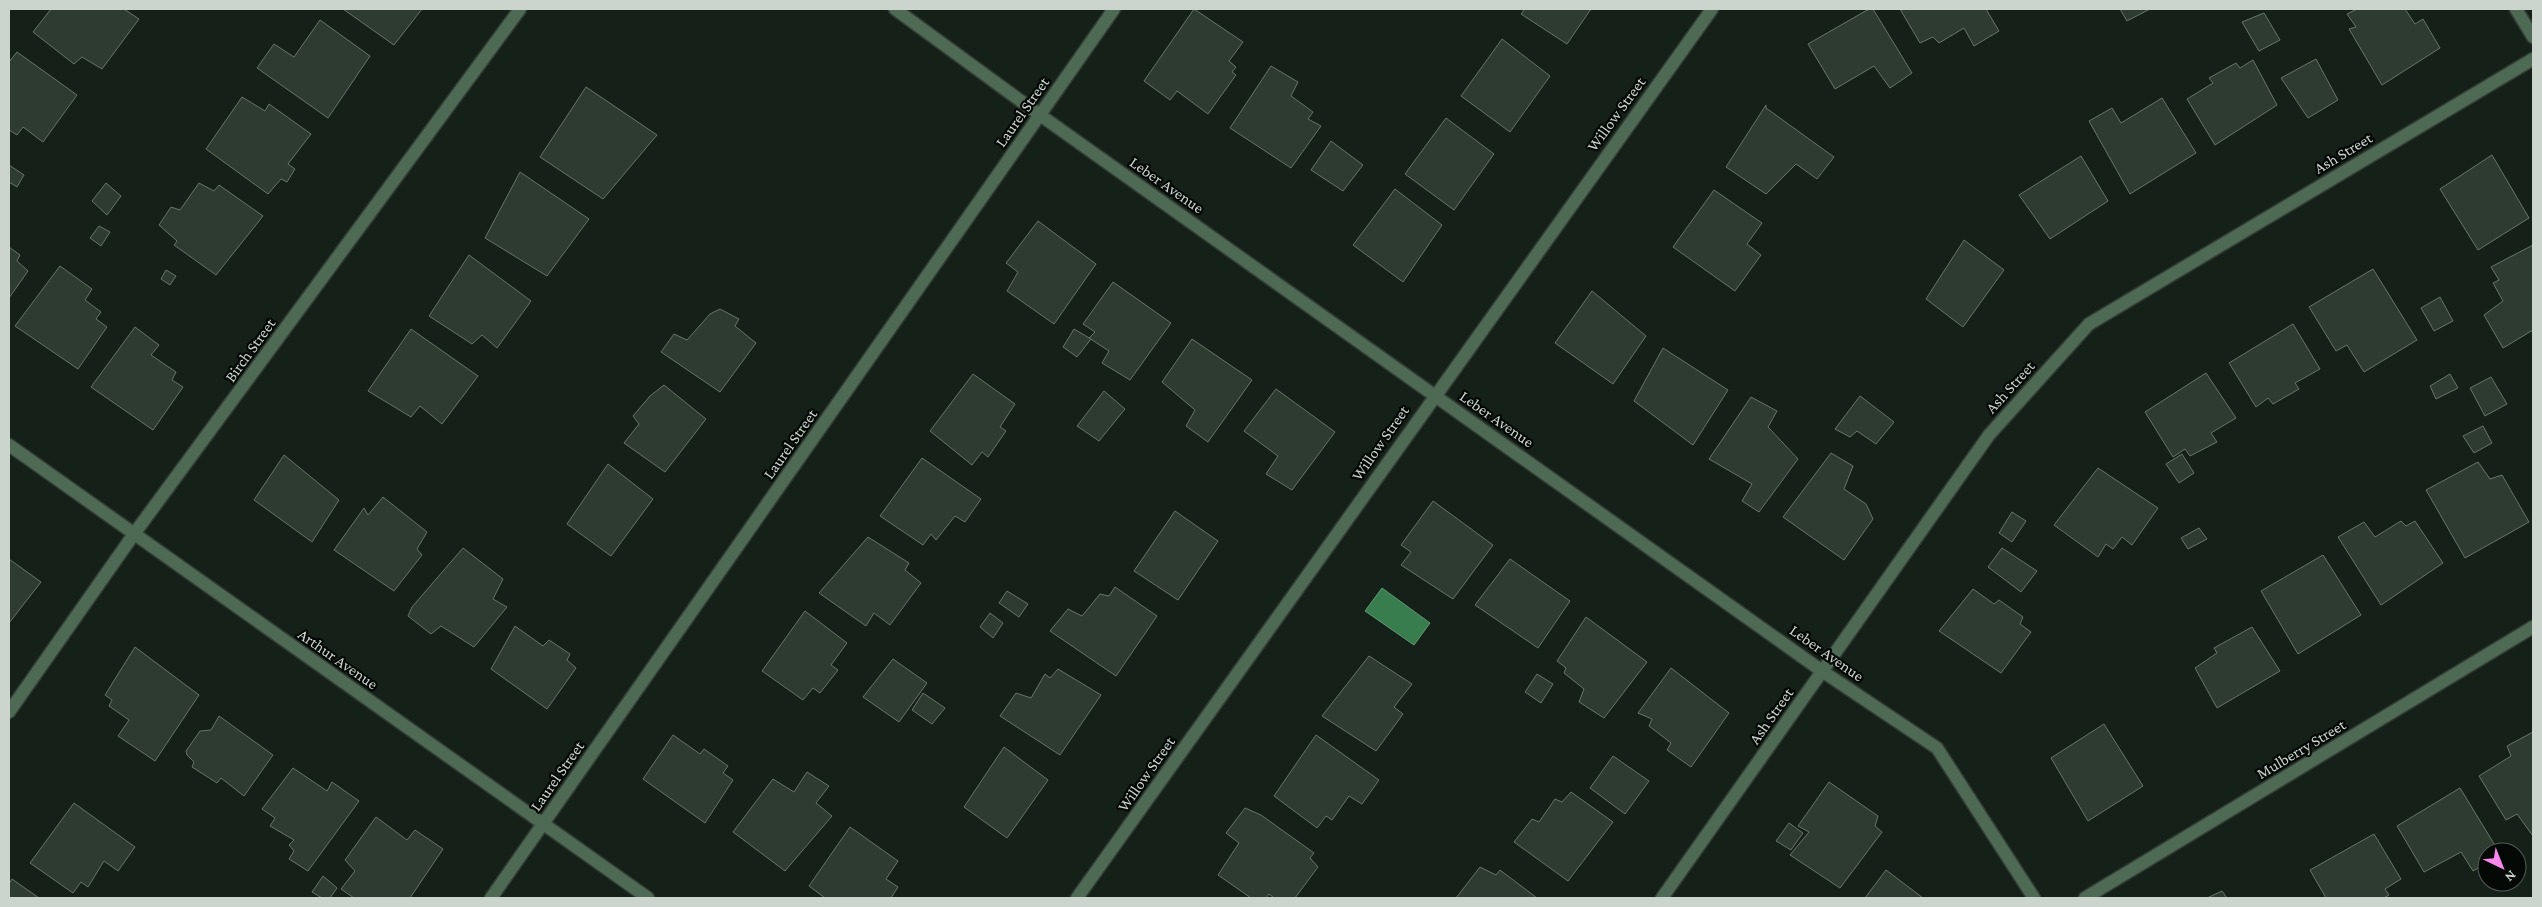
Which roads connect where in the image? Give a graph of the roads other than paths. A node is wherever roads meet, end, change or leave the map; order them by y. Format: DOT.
graph roads {
  1 [pos="520,9"];
  2 [pos="895,9"];
  3 [pos="1114,9"];
  4 [pos="1712,9"];
  5 [pos="2516,9"];
  6 [pos="2533,37"];
  7 [pos="2533,58"];
  8 [pos="1040,115"];
  9 [pos="1434,395"];
  10 [pos="9,445"];
  11 [pos="134,534"];
  12 [pos="2533,627"];
  13 [pos="1822,671"];
  14 [pos="9,712"];
  15 [pos="543,824"];
  16 [pos="491,898"];
  17 [pos="648,898"];
  18 [pos="1077,898"];
  19 [pos="1662,898"];
  20 [pos="2034,898"];
  21 [pos="2085,898"];
  1 -- 11 [label="street, Birch Street"];
  2 -- 8 [label="street, Leber Avenue"];
  3 -- 8 [label="street, Laurel Street"];
  4 -- 9 [label="street, Willow Street"];
  5 -- 6 [label="street"];
  7 -- 13 [label="street, Ash Street"];
  8 -- 9 [label="street, Leber Avenue"];
  8 -- 15 [label="street, Laurel Street"];
  9 -- 13 [label="street, Leber Avenue"];
  9 -- 18 [label="street, Willow Street"];
  10 -- 11 [label="street, Arthur Avenue"];
  11 -- 14 [label="street, Birch Street"];
  11 -- 15 [label="street, Arthur Avenue"];
  12 -- 21 [label="street, Mulberry Street"];
  13 -- 19 [label="street, Ash Street"];
  13 -- 20 [label="street, Leber Avenue"];
  15 -- 16 [label="street, Laurel Street"];
  15 -- 17 [label="street, Arthur Avenue"];
}
